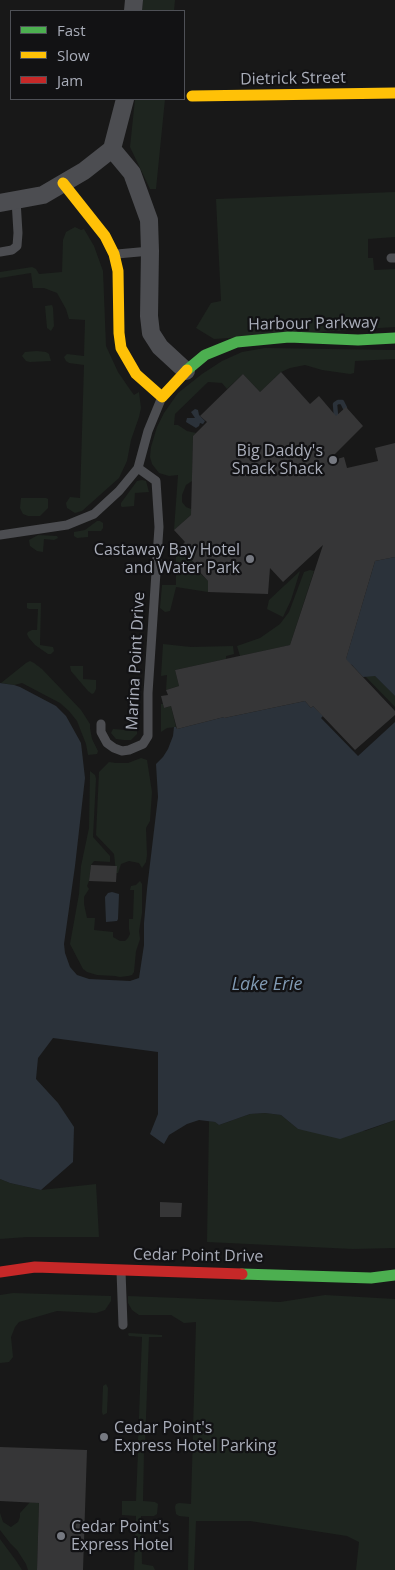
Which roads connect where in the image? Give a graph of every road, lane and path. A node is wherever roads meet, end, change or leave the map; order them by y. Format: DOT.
graph roads {
  1 [pos="395,93"];
  2 [pos="192,96"];
  3 [pos="125,100"];
  4 [pos="112,149"];
  5 [pos="63,183"];
  6 [pos="8,202"];
  7 [pos="150,251"];
  8 [pos="0,252"];
  9 [pos="114,254"];
  10 [pos="395,338"];
  11 [pos="186,372"];
  12 [pos="162,397"];
  13 [pos="138,468"];
  14 [pos="0,535"];
  15 [pos="101,724"];
  16 [pos="121,1270"];
  17 [pos="0,1272"];
  18 [pos="395,1276"];
  19 [pos="123,1325"];
  1 -- 2 [label="street, Dietrick Street"];
  3 -- 4 [label="street"];
  4 -- 5 [label="street"];
  4 -- 7 [label="street"];
  5 -- 6 [label="street"];
  5 -- 9 [label="street"];
  6 -- 8 [label="lane"];
  7 -- 9 [label="lane"];
  7 -- 11 [label="street"];
  9 -- 12 [label="street"];
  10 -- 11 [label="street, Harbour Parkway"];
  11 -- 12 [label="street, Harbour Parkway"];
  12 -- 13 [label="lane"];
  13 -- 14 [label="lane"];
  13 -- 15 [label="lane, Marina Point Drive"];
  16 -- 17 [label="street, Cedar Point Drive"];
  16 -- 18 [label="street, Cedar Point Drive"];
  16 -- 19 [label="lane"];
}
